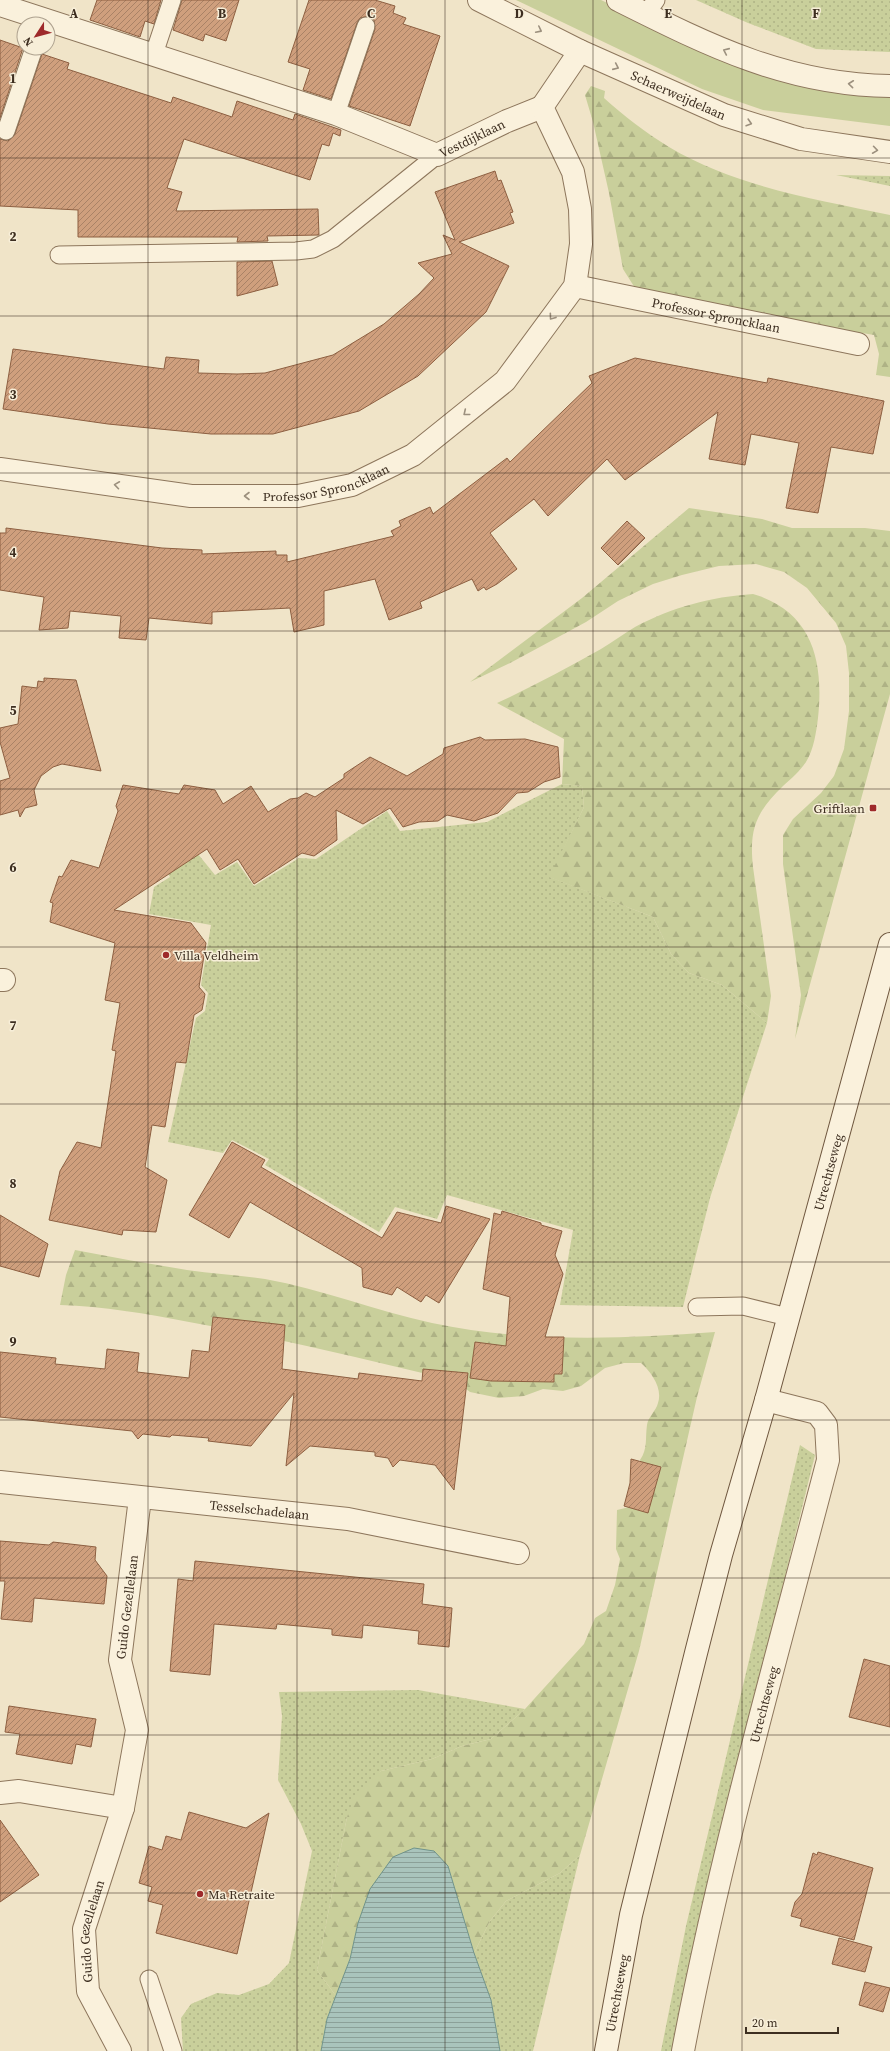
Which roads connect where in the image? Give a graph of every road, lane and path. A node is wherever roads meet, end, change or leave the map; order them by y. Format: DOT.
graph roads {
  1 [pos="172,0"];
  2 [pos="479,0"];
  3 [pos="618,0"];
  4 [pos="0,5"];
  5 [pos="651,7"];
  6 [pos="28,16"];
  7 [pos="56,26"];
  8 [pos="366,26"];
  9 [pos="580,51"];
  10 [pos="154,54"];
  11 [pos="31,56"];
  12 [pos="890,86"];
  13 [pos="542,107"];
  14 [pos="336,114"];
  15 [pos="6,131"];
  16 [pos="890,152"];
  17 [pos="437,155"];
  18 [pos="59,255"];
  19 [pos="575,286"];
  20 [pos="858,344"];
  21 [pos="0,469"];
  22 [pos="890,944"];
  23 [pos="697,1307"];
  24 [pos="788,1318"];
  25 [pos="766,1400"];
  26 [pos="0,1482"];
  27 [pos="140,1498"];
  28 [pos="518,1553"];
  29 [pos="0,1794"];
  30 [pos="123,1808"];
  31 [pos="148,1978"];
  32 [pos="120,2051"];
  33 [pos="173,2051"];
  34 [pos="606,2051"];
  35 [pos="683,2051"];
  1 -- 10 [label="lane"];
  2 -- 9 [label="street, Schaerweijdelaan, one-way"];
  3 -- 5 [label="street"];
  4 -- 6 [label="street, Vestdijklaan"];
  12 -- 5 [label="street, one-way"];
  7 -- 10 [label="street, Vestdijklaan"];
  8 -- 14 [label="lane"];
  9 -- 13 [label="street"];
  9 -- 16 [label="street, Schaerweijdelaan, one-way"];
  10 -- 14 [label="street, Vestdijklaan"];
  11 -- 15 [label="lane"];
  13 -- 17 [label="street, Vestdijklaan"];
  13 -- 19 [label="street, Professor Sproncklaan"];
  14 -- 17 [label="street, Vestdijklaan"];
  17 -- 18 [label="lane"];
  19 -- 20 [label="street, Professor Sproncklaan"];
  19 -- 21 [label="street, Professor Sproncklaan, one-way"];
  22 -- 24 [label="street, Utrechtseweg"];
  23 -- 24 [label="lane"];
  24 -- 25 [label="street, Utrechtseweg"];
  25 -- 34 [label="street, Utrechtseweg"];
  25 -- 35 [label="street, Utrechtseweg"];
  26 -- 27 [label="street, Tesselschadelaan"];
  27 -- 28 [label="street, Tesselschadelaan"];
  27 -- 30 [label="street, Guido Gezellelaan"];
  29 -- 30 [label="street"];
  30 -- 32 [label="street, Guido Gezellelaan"];
  31 -- 33 [label="lane"];
}
